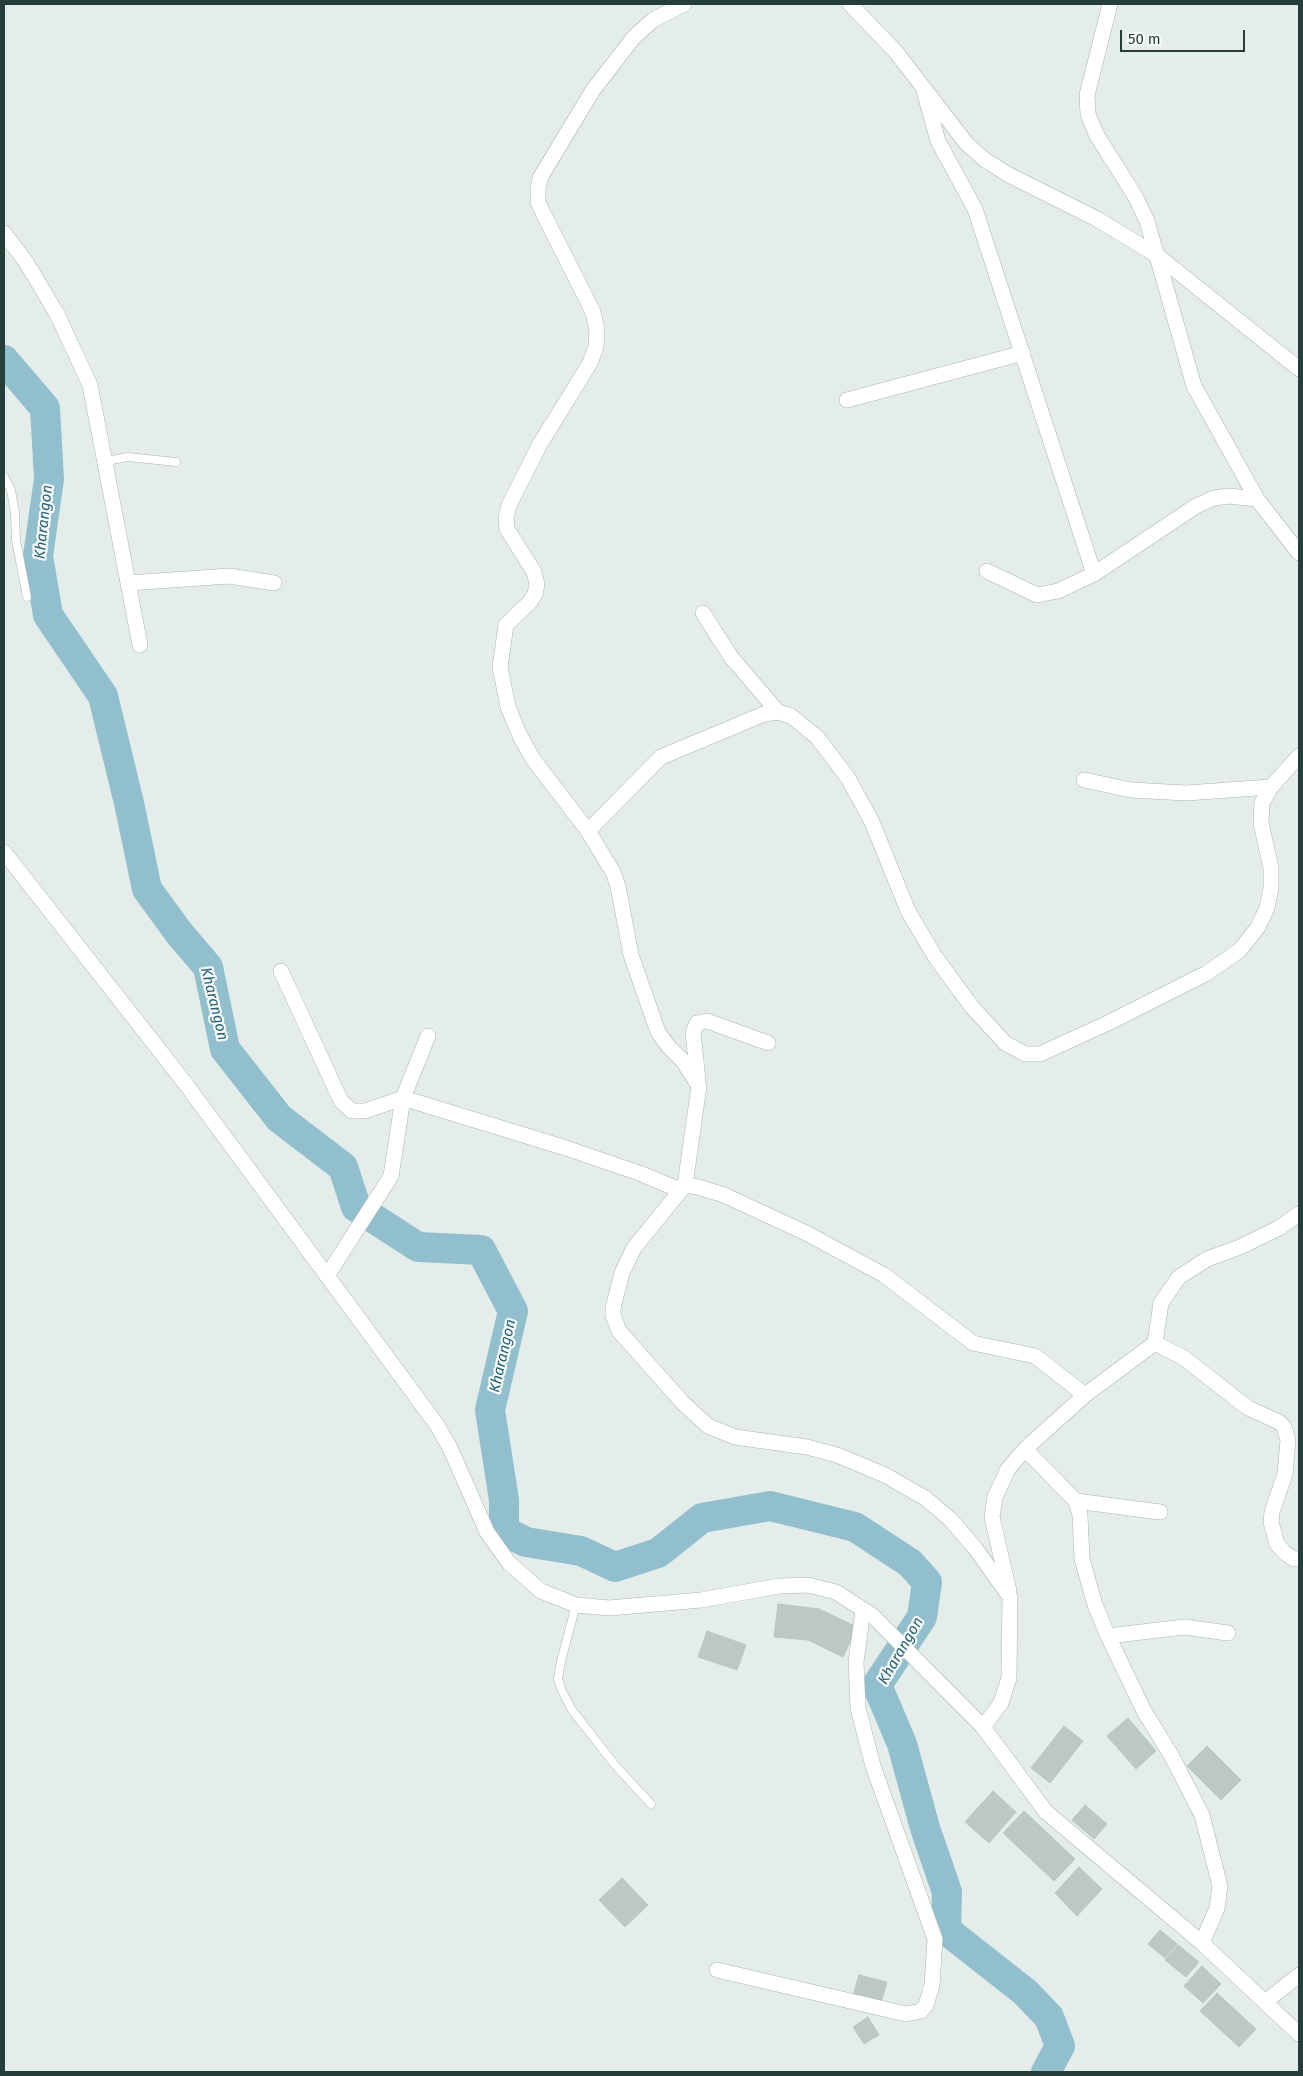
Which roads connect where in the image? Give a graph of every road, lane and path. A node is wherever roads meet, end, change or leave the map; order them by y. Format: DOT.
graph roads {
  1 [pos="684,4"];
  2 [pos="850,4"];
  3 [pos="1110,4"];
  4 [pos="923,86"];
  5 [pos="4,233"];
  6 [pos="1158,256"];
  7 [pos="1022,354"];
  8 [pos="1299,369"];
  9 [pos="847,400"];
  10 [pos="106,461"];
  11 [pos="176,462"];
  12 [pos="4,477"];
  13 [pos="1257,499"];
  14 [pos="1299,553"];
  15 [pos="987,571"];
  16 [pos="1094,574"];
  17 [pos="128,583"];
  18 [pos="274,583"];
  19 [pos="26,597"];
  20 [pos="703,612"];
  21 [pos="140,645"];
  22 [pos="778,712"];
  23 [pos="1299,756"];
  24 [pos="1084,780"];
  25 [pos="1271,787"];
  26 [pos="588,831"];
  27 [pos="4,852"];
  28 [pos="281,971"];
  29 [pos="428,1036"];
  30 [pos="768,1043"];
  31 [pos="698,1086"];
  32 [pos="403,1098"];
  33 [pos="682,1188"];
  34 [pos="1299,1214"];
  35 [pos="327,1276"];
  36 [pos="1155,1343"];
  37 [pos="1085,1395"];
  38 [pos="1025,1449"];
  39 [pos="1076,1501"];
  40 [pos="1160,1512"];
  41 [pos="1299,1559"];
  42 [pos="1010,1597"];
  43 [pos="576,1605"];
  44 [pos="868,1613"];
  45 [pos="1228,1633"];
  46 [pos="1108,1636"];
  47 [pos="983,1727"];
  48 [pos="651,1804"];
  49 [pos="1202,1942"];
  50 [pos="717,1970"];
  51 [pos="1299,1975"];
  52 [pos="1265,2002"];
  53 [pos="1299,2034"];
  1 -- 26 [label="street"];
  2 -- 4 [label="street"];
  3 -- 6 [label="street"];
  4 -- 6 [label="street"];
  4 -- 7 [label="street"];
  5 -- 10 [label="street"];
  6 -- 8 [label="street"];
  6 -- 13 [label="street"];
  7 -- 9 [label="street"];
  7 -- 16 [label="street"];
  10 -- 11 [label="lane"];
  10 -- 17 [label="street"];
  12 -- 19 [label="lane"];
  13 -- 14 [label="street"];
  13 -- 16 [label="street"];
  15 -- 16 [label="street"];
  17 -- 18 [label="street"];
  17 -- 21 [label="street"];
  20 -- 22 [label="street"];
  22 -- 25 [label="street"];
  22 -- 26 [label="street"];
  23 -- 25 [label="street"];
  24 -- 25 [label="street"];
  26 -- 31 [label="street"];
  27 -- 35 [label="street"];
  28 -- 32 [label="street"];
  29 -- 32 [label="street"];
  30 -- 31 [label="street"];
  31 -- 33 [label="street"];
  32 -- 33 [label="street"];
  32 -- 35 [label="street"];
  33 -- 37 [label="street"];
  33 -- 42 [label="street"];
  34 -- 36 [label="street"];
  35 -- 43 [label="street"];
  36 -- 37 [label="street"];
  36 -- 41 [label="street"];
  37 -- 38 [label="street"];
  38 -- 39 [label="street"];
  38 -- 42 [label="street"];
  39 -- 40 [label="street"];
  39 -- 46 [label="street"];
  42 -- 47 [label="street"];
  43 -- 44 [label="street"];
  43 -- 48 [label="lane"];
  44 -- 47 [label="street"];
  44 -- 50 [label="street"];
  45 -- 46 [label="street"];
  46 -- 49 [label="street"];
  47 -- 49 [label="street"];
  49 -- 52 [label="street"];
  51 -- 52 [label="street"];
  52 -- 53 [label="street"];
}
